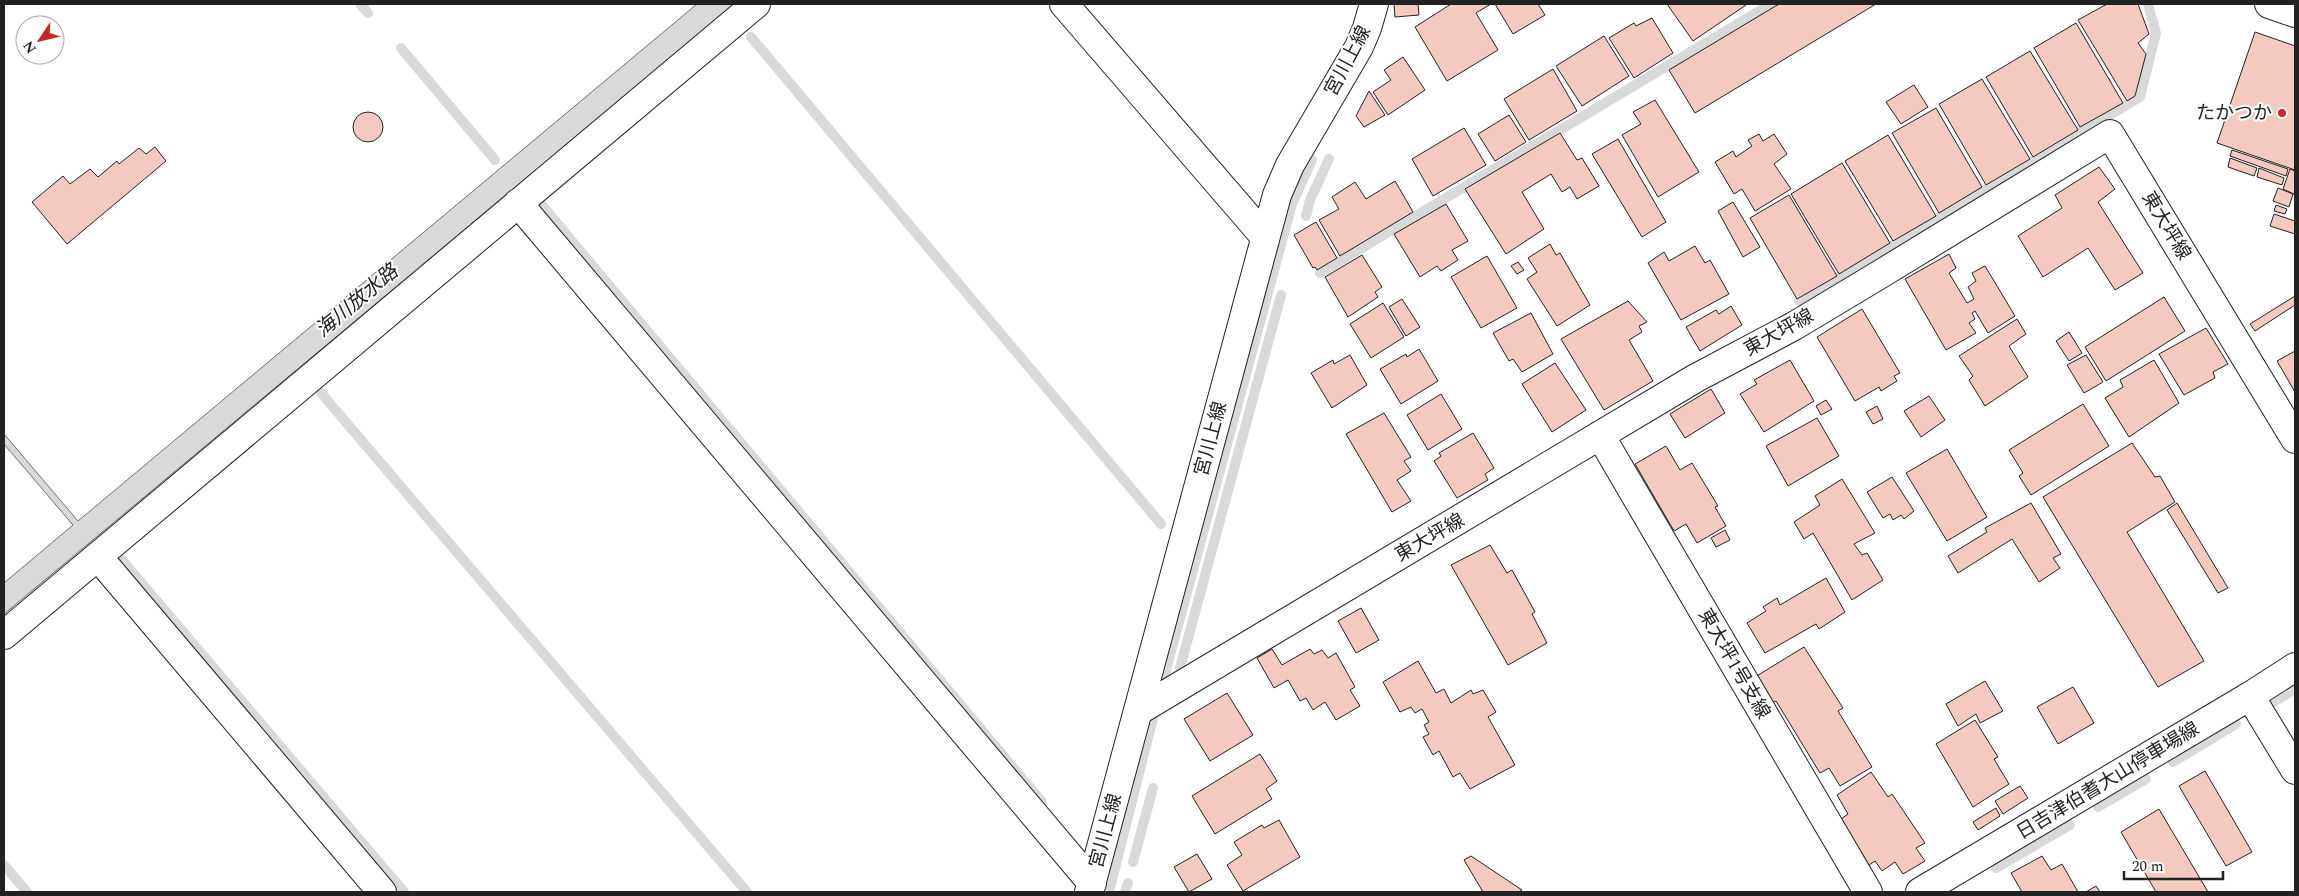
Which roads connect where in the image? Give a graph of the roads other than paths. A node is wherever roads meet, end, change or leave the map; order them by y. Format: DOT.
graph roads {
  1 [pos="756,4"];
  2 [pos="1064,4"];
  3 [pos="1374,4"];
  4 [pos="2269,4"];
  5 [pos="2295,13"];
  6 [pos="518,203"];
  7 [pos="1264,237"];
  8 [pos="1600,435"];
  9 [pos="2295,439"];
  10 [pos="99,558"];
  11 [pos="4,636"];
  12 [pos="2295,667"];
  13 [pos="2250,696"];
  14 [pos="1138,711"];
  15 [pos="2295,770"];
  16 [pos="1091,888"];
  17 [pos="382,892"];
  18 [pos="1868,892"];
  19 [pos="1920,892"];
  1 -- 6 [label="main road"];
  2 -- 7 [label="main road"];
  3 -- 7 [label="main road, 宮川上線"];
  4 -- 5 [label="main road"];
  6 -- 10 [label="main road"];
  6 -- 16 [label="main road"];
  7 -- 14 [label="main road, 宮川上線"];
  8 -- 9 [label="main road, 東大坪線"];
  8 -- 14 [label="main road, 東大坪線"];
  8 -- 18 [label="main road, 東大坪1号支線"];
  10 -- 11 [label="main road"];
  10 -- 17 [label="main road"];
  12 -- 13 [label="main road, 日吉津伯耆大山停車場線"];
  13 -- 15 [label="main road"];
  13 -- 19 [label="main road, 日吉津伯耆大山停車場線"];
  14 -- 16 [label="main road, 宮川上線"];
}
